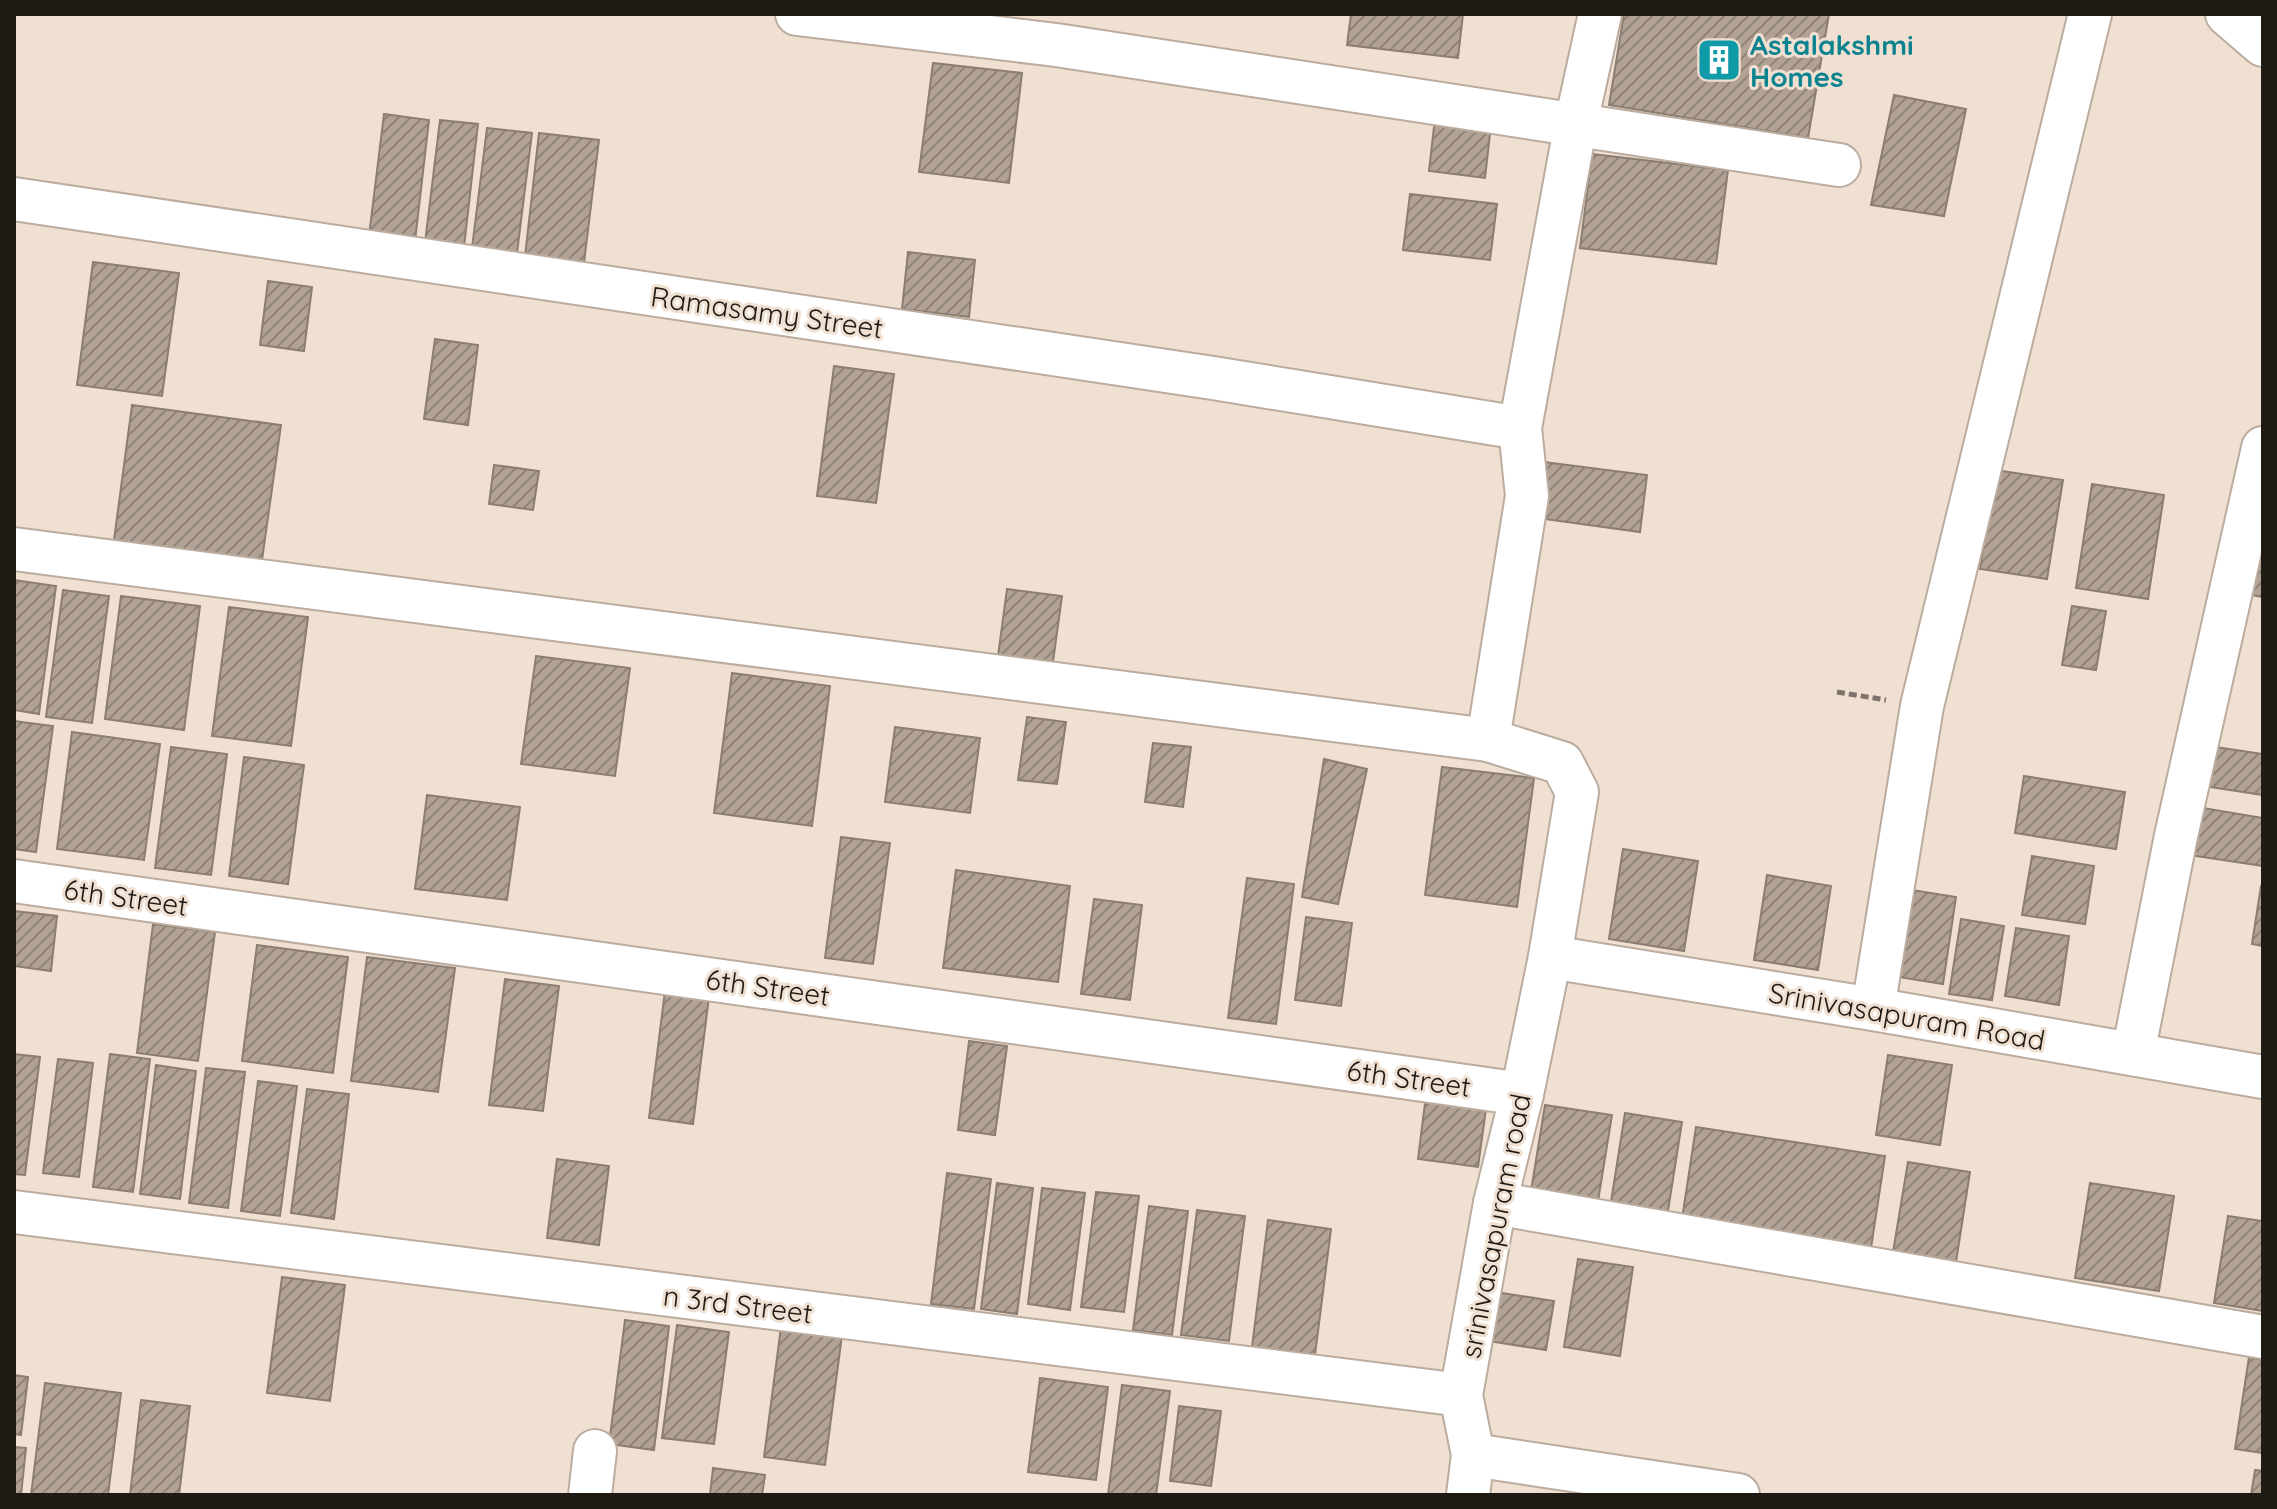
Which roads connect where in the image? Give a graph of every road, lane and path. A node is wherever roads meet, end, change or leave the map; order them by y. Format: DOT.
graph roads {
  1 [pos="797,14"];
  2 [pos="1600,14"];
  3 [pos="2090,14"];
  4 [pos="2227,14"];
  5 [pos="2263,45"];
  6 [pos="1576,123"];
  7 [pos="1839,165"];
  8 [pos="14,199"];
  9 [pos="1520,428"];
  10 [pos="2263,448"];
  11 [pos="14,549"];
  12 [pos="1488,740"];
  13 [pos="14,881"];
  14 [pos="1550,957"];
  15 [pos="1873,1009"];
  16 [pos="2133,1054"];
  17 [pos="2263,1077"];
  18 [pos="1522,1094"];
  19 [pos="1495,1203"];
  20 [pos="14,1212"];
  21 [pos="2263,1337"];
  22 [pos="1461,1395"];
  23 [pos="595,1451"];
  24 [pos="1471,1475"];
  25 [pos="590,1495"];
  26 [pos="1738,1495"];
  1 -- 6 [label="street"];
  2 -- 6 [label="street"];
  3 -- 15 [label="street"];
  4 -- 5 [label="street"];
  6 -- 7 [label="street"];
  6 -- 9 [label="street"];
  8 -- 9 [label="street, Ramasamy Street"];
  9 -- 12 [label="street"];
  10 -- 16 [label="street"];
  11 -- 12 [label="street, srinivasapuram road"];
  12 -- 14 [label="street, srinivasapuram road"];
  13 -- 18 [label="street, 6th Street"];
  14 -- 15 [label="street, Srinivasapuram Road"];
  14 -- 18 [label="street, srinivasapuram road"];
  15 -- 16 [label="street, Srinivasapuram Road"];
  16 -- 17 [label="street, Srinivasapuram Road"];
  18 -- 19 [label="street, srinivasapuram road"];
  19 -- 21 [label="street"];
  19 -- 22 [label="street, srinivasapuram road"];
  20 -- 22 [label="street, n 3rd Street"];
  22 -- 24 [label="street, srinivasapuram road"];
  23 -- 25 [label="street"];
  24 -- 26 [label="street"];
}
